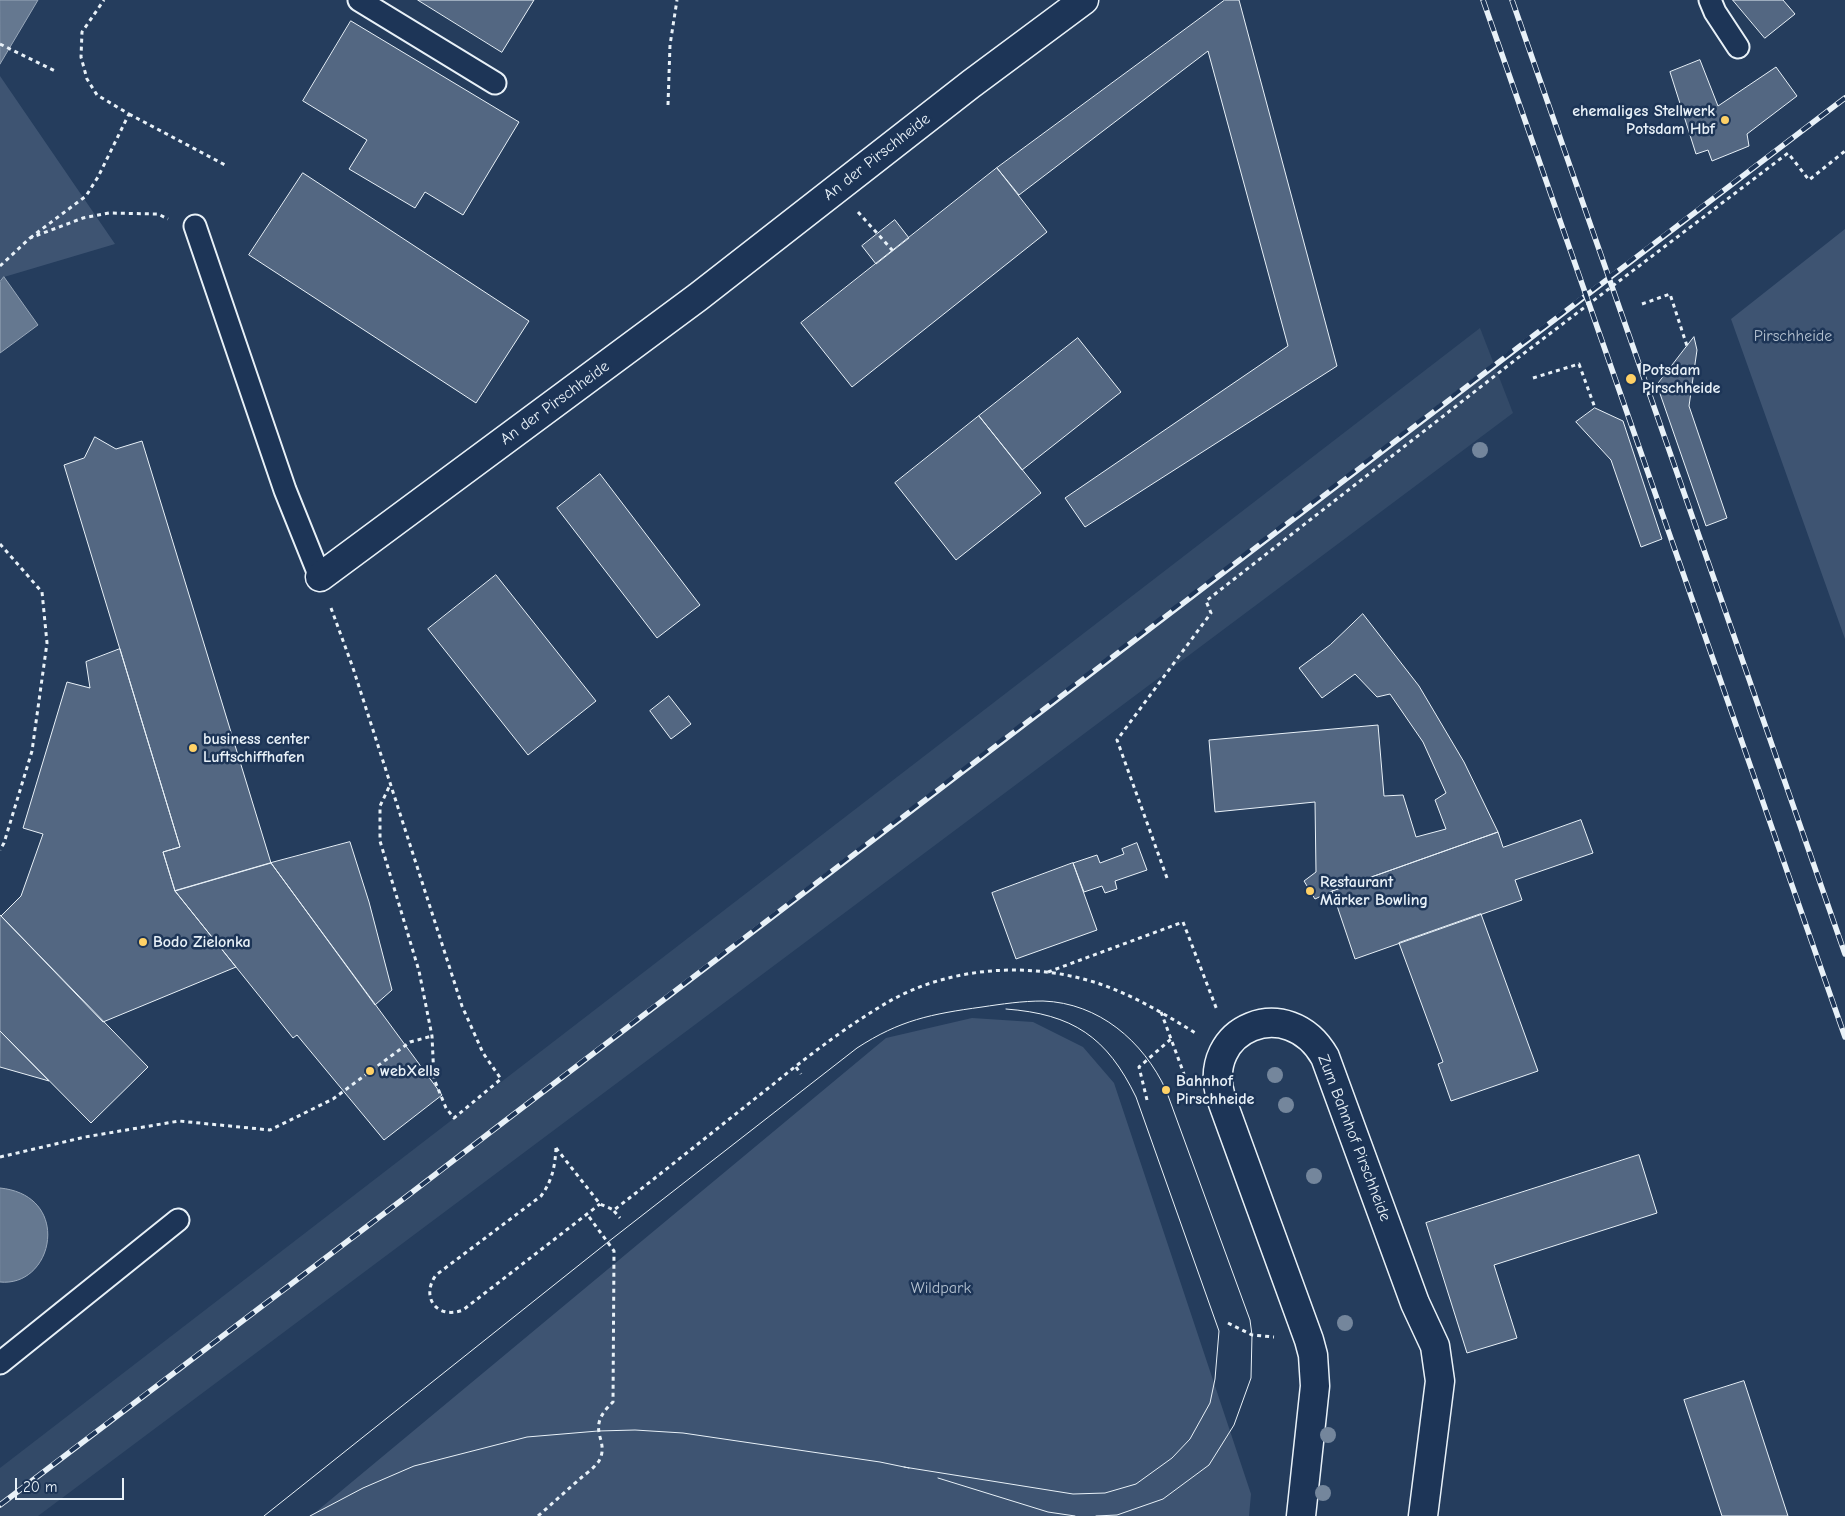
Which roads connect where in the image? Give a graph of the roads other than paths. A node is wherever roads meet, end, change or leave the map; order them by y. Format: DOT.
graph roads {
  1 [pos="359,0"];
  2 [pos="1084,0"];
  3 [pos="1710,0"];
  4 [pos="1738,47"];
  5 [pos="496,83"];
  6 [pos="195,226"];
  7 [pos="320,577"];
  8 [pos="178,1220"];
  9 [pos="0,1363"];
  10 [pos="1301,1516"];
  11 [pos="1423,1516"];
  1 -- 5 [label="lane"];
  2 -- 7 [label="street, An der Pirschheide"];
  3 -- 4 [label="lane"];
  6 -- 7 [label="lane"];
  8 -- 9 [label="lane"];
  10 -- 11 [label="street, Zum Bahnhof Pirschheide"];
}
